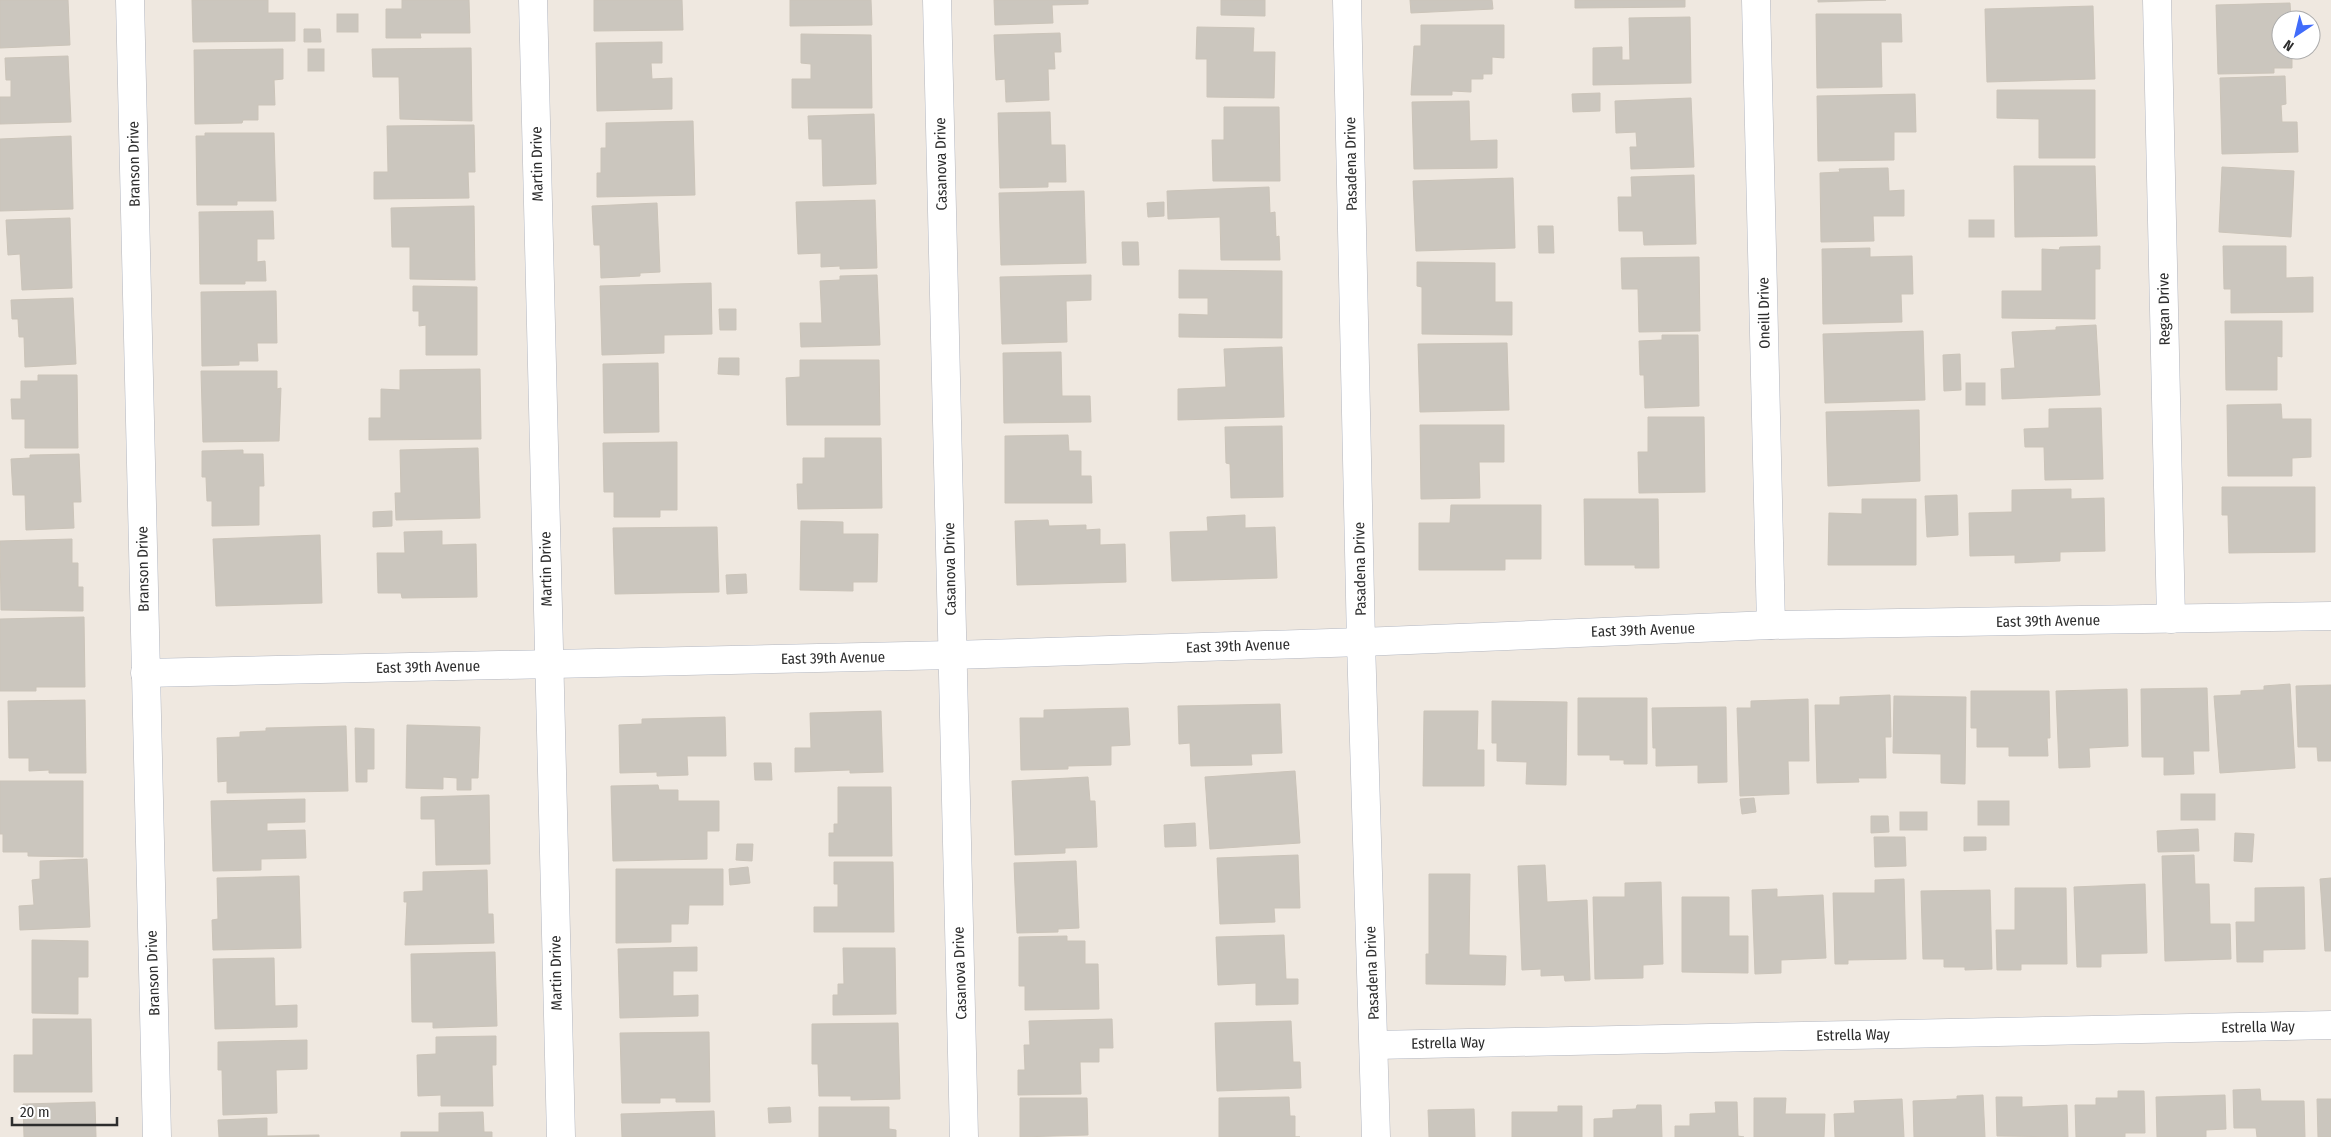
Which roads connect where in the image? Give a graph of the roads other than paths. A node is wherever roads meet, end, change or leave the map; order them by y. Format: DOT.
graph roads {
  1 [pos="130,0"];
  2 [pos="533,0"];
  3 [pos="937,0"];
  4 [pos="1347,0"];
  5 [pos="1756,0"];
  6 [pos="2157,0"];
  7 [pos="2331,616"];
  8 [pos="2171,619"];
  9 [pos="1771,625"];
  10 [pos="1361,642"];
  11 [pos="952,655"];
  12 [pos="548,664"];
  13 [pos="145,673"];
  14 [pos="2331,1025"];
  15 [pos="1375,1045"];
  16 [pos="157,1137"];
  17 [pos="561,1137"];
  18 [pos="964,1137"];
  19 [pos="1376,1137"];
  1 -- 13 [label="street, Branson Drive"];
  2 -- 12 [label="street, Martin Drive"];
  3 -- 11 [label="street, Casanova Drive"];
  4 -- 10 [label="street, Pasadena Drive"];
  5 -- 9 [label="street, Oneill Drive"];
  6 -- 8 [label="street, Regan Drive"];
  7 -- 8 [label="street, East 39th Avenue"];
  8 -- 9 [label="street, East 39th Avenue"];
  9 -- 10 [label="street, East 39th Avenue"];
  10 -- 11 [label="street, East 39th Avenue"];
  10 -- 15 [label="street, Pasadena Drive"];
  11 -- 12 [label="street, East 39th Avenue"];
  11 -- 18 [label="street, Casanova Drive"];
  12 -- 13 [label="street, East 39th Avenue"];
  12 -- 17 [label="street, Martin Drive"];
  13 -- 16 [label="street, Branson Drive"];
  14 -- 15 [label="street, Estrella Way"];
  15 -- 19 [label="street, Pasadena Drive"];
}
